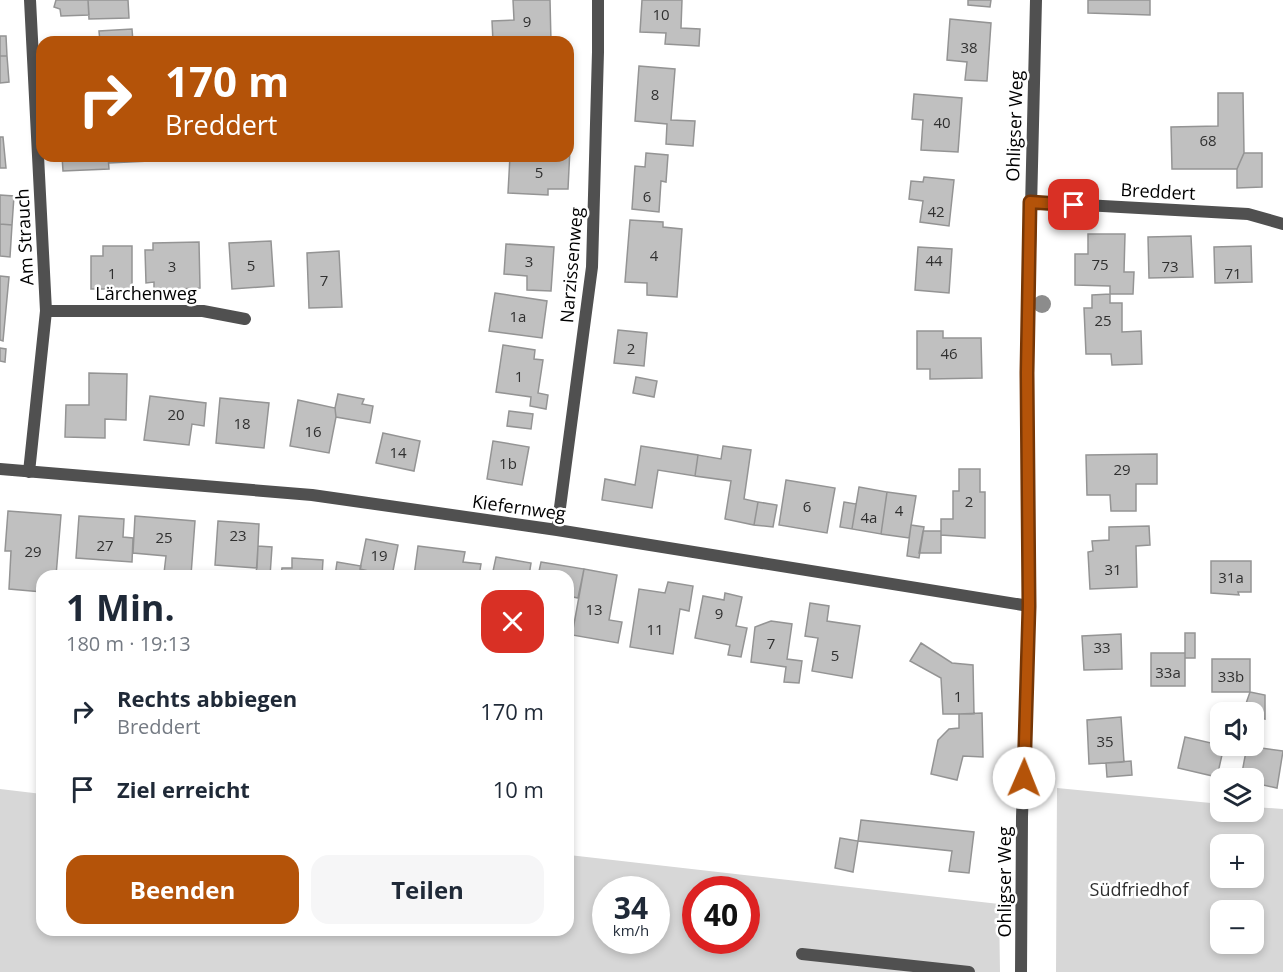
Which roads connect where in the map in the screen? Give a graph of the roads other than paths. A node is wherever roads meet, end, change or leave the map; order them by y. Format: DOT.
graph roads {
  1 [pos="30,0"];
  2 [pos="598,0"];
  3 [pos="1036,0"];
  4 [pos="36,124"];
  5 [pos="38,162"];
  6 [pos="1030,202"];
  7 [pos="1283,224"];
  8 [pos="45,311"];
  9 [pos="245,319"];
  10 [pos="0,469"];
  11 [pos="29,472"];
  12 [pos="557,530"];
  13 [pos="1029,606"];
  14 [pos="802,954"];
  15 [pos="969,972"];
  16 [pos="1021,972"];
  1 -- 4 [label="street, Am Strauch"];
  2 -- 12 [label="street, Narzissenweg"];
  3 -- 6 [label="street, Ohligser Weg"];
  5 -- 8 [label="street, Am Strauch"];
  6 -- 7 [label="street, Breddert"];
  6 -- 13 [label="street, Ohligser Weg"];
  8 -- 9 [label="street, Lärchenweg"];
  8 -- 11 [label="street, Am Strauch"];
  10 -- 11 [label="street, Kiefernweg"];
  11 -- 12 [label="street, Kiefernweg"];
  12 -- 13 [label="street, Kiefernweg"];
  13 -- 16 [label="street, Ohligser Weg"];
  14 -- 15 [label="street"];
}
